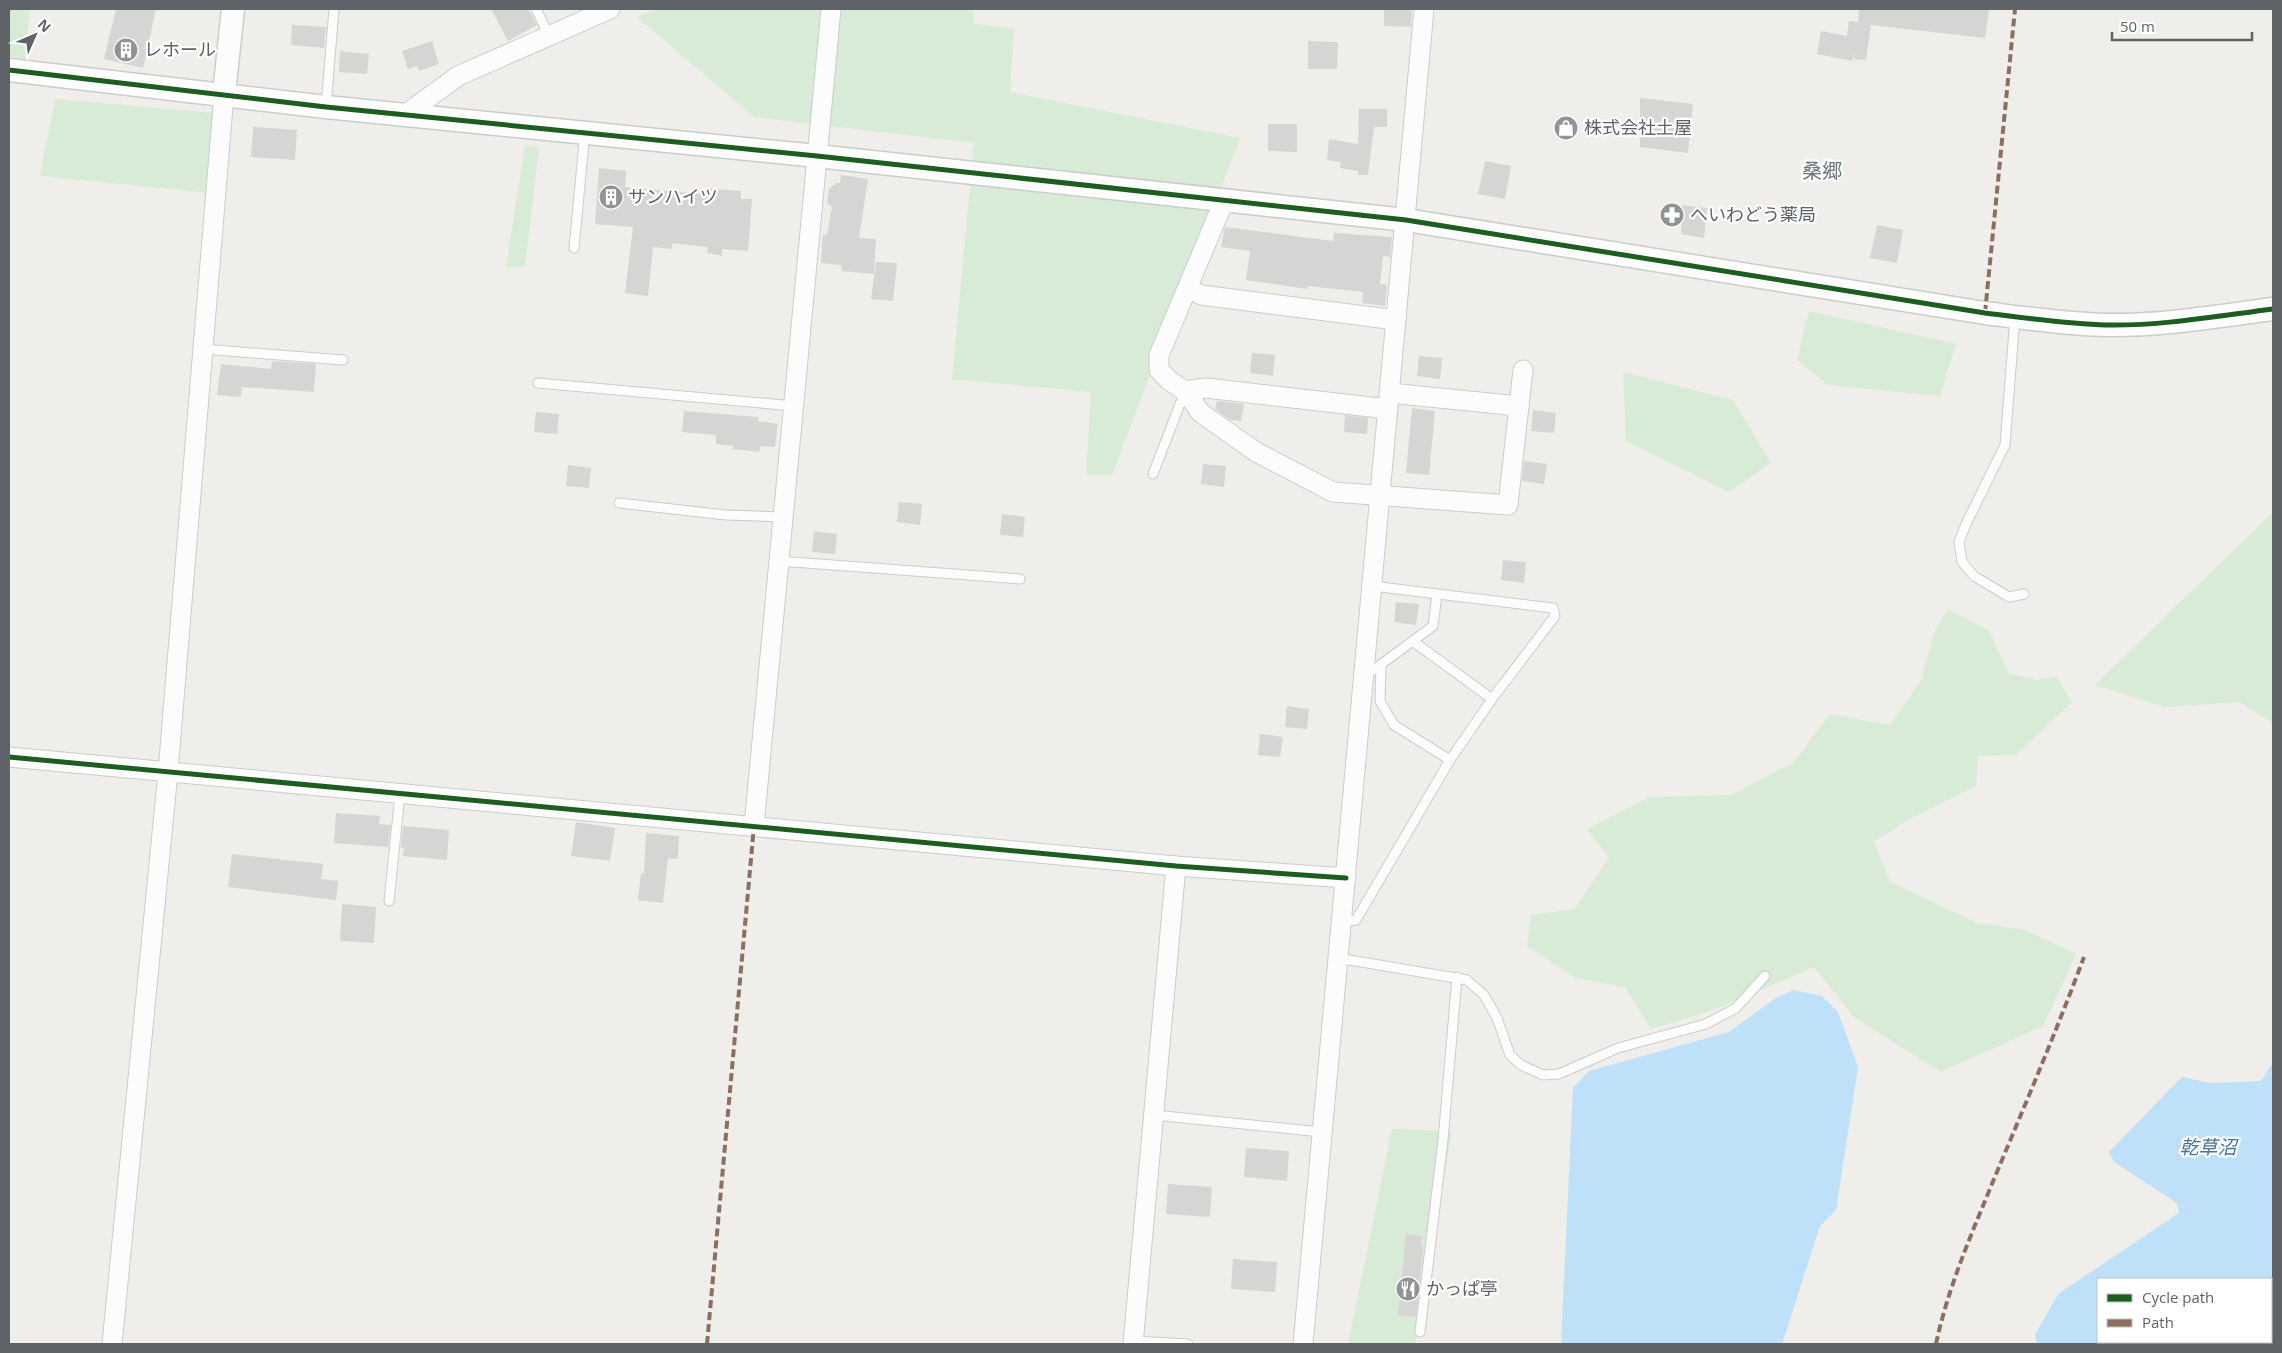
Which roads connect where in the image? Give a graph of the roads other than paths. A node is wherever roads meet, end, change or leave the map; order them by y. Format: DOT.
graph roads {
  1 [pos="233,9"];
  2 [pos="334,9"];
  3 [pos="536,9"];
  4 [pos="610,9"];
  5 [pos="831,9"];
  6 [pos="1424,9"];
  7 [pos="549,36"];
  8 [pos="9,70"];
  9 [pos="224,94"];
  10 [pos="326,107"];
  11 [pos="406,114"];
  12 [pos="585,132"];
  13 [pos="817,156"];
  14 [pos="1224,201"];
  15 [pos="1406,220"];
  16 [pos="574,248"];
  17 [pos="1188,288"];
  18 [pos="2273,309"];
  19 [pos="2015,316"];
  20 [pos="1396,320"];
  21 [pos="203,349"];
  22 [pos="343,360"];
  23 [pos="1523,370"];
  24 [pos="538,383"];
  25 [pos="1185,390"];
  26 [pos="1389,401"];
  27 [pos="794,406"];
  28 [pos="1519,406"];
  29 [pos="1153,474"];
  30 [pos="1380,496"];
  31 [pos="619,503"];
  32 [pos="783,517"];
  33 [pos="779,561"];
  34 [pos="1020,579"];
  35 [pos="1372,586"];
  36 [pos="1436,594"];
  37 [pos="2024,594"];
  38 [pos="1414,642"];
  39 [pos="1381,665"];
  40 [pos="1364,677"];
  41 [pos="1492,700"];
  42 [pos="9,757"];
  43 [pos="1450,760"];
  44 [pos="168,772"];
  45 [pos="400,794"];
  46 [pos="754,826"];
  47 [pos="1176,866"];
  48 [pos="1346,878"];
  49 [pos="389,901"];
  50 [pos="1342,922"];
  51 [pos="1338,958"];
  52 [pos="1765,976"];
  53 [pos="1457,977"];
  54 [pos="1154,1115"];
  55 [pos="1321,1132"];
  56 [pos="1420,1332"];
  57 [pos="1134,1343"];
  58 [pos="112,1344"];
  59 [pos="1188,1344"];
  60 [pos="1303,1344"];
  1 -- 9 [label="street"];
  2 -- 10 [label="lane"];
  3 -- 7 [label="lane"];
  4 -- 7 [label="street"];
  5 -- 13 [label="street"];
  6 -- 15 [label="street"];
  7 -- 11 [label="street"];
  8 -- 9 [label="street"];
  9 -- 10 [label="street"];
  9 -- 21 [label="street"];
  10 -- 11 [label="street"];
  11 -- 12 [label="street"];
  12 -- 13 [label="street"];
  12 -- 16 [label="lane"];
  13 -- 14 [label="street"];
  13 -- 27 [label="street"];
  14 -- 15 [label="street"];
  14 -- 17 [label="street"];
  15 -- 19 [label="street"];
  15 -- 20 [label="street"];
  17 -- 20 [label="street"];
  17 -- 25 [label="street"];
  18 -- 19 [label="street"];
  19 -- 37 [label="lane"];
  20 -- 26 [label="street"];
  21 -- 22 [label="lane"];
  21 -- 44 [label="street"];
  23 -- 28 [label="street"];
  24 -- 27 [label="lane"];
  25 -- 26 [label="street"];
  25 -- 29 [label="lane"];
  25 -- 30 [label="street"];
  26 -- 28 [label="street"];
  26 -- 30 [label="street"];
  27 -- 32 [label="street"];
  28 -- 30 [label="street"];
  30 -- 35 [label="street"];
  31 -- 32 [label="lane"];
  32 -- 33 [label="street"];
  33 -- 34 [label="lane"];
  33 -- 46 [label="street"];
  35 -- 36 [label="lane"];
  35 -- 40 [label="street"];
  36 -- 38 [label="lane"];
  36 -- 41 [label="lane"];
  38 -- 39 [label="lane"];
  38 -- 41 [label="lane"];
  39 -- 40 [label="lane"];
  39 -- 43 [label="lane"];
  40 -- 48 [label="street"];
  41 -- 43 [label="lane"];
  42 -- 44 [label="street"];
  43 -- 50 [label="lane"];
  44 -- 45 [label="street"];
  44 -- 58 [label="street"];
  45 -- 46 [label="street"];
  45 -- 49 [label="lane"];
  46 -- 47 [label="street"];
  47 -- 48 [label="street"];
  47 -- 54 [label="street"];
  48 -- 50 [label="street"];
  50 -- 51 [label="street"];
  51 -- 53 [label="lane"];
  51 -- 55 [label="street"];
  52 -- 53 [label="lane"];
  53 -- 56 [label="lane"];
  54 -- 55 [label="lane"];
  54 -- 57 [label="street"];
  55 -- 60 [label="street"];
  57 -- 59 [label="lane"];
}
